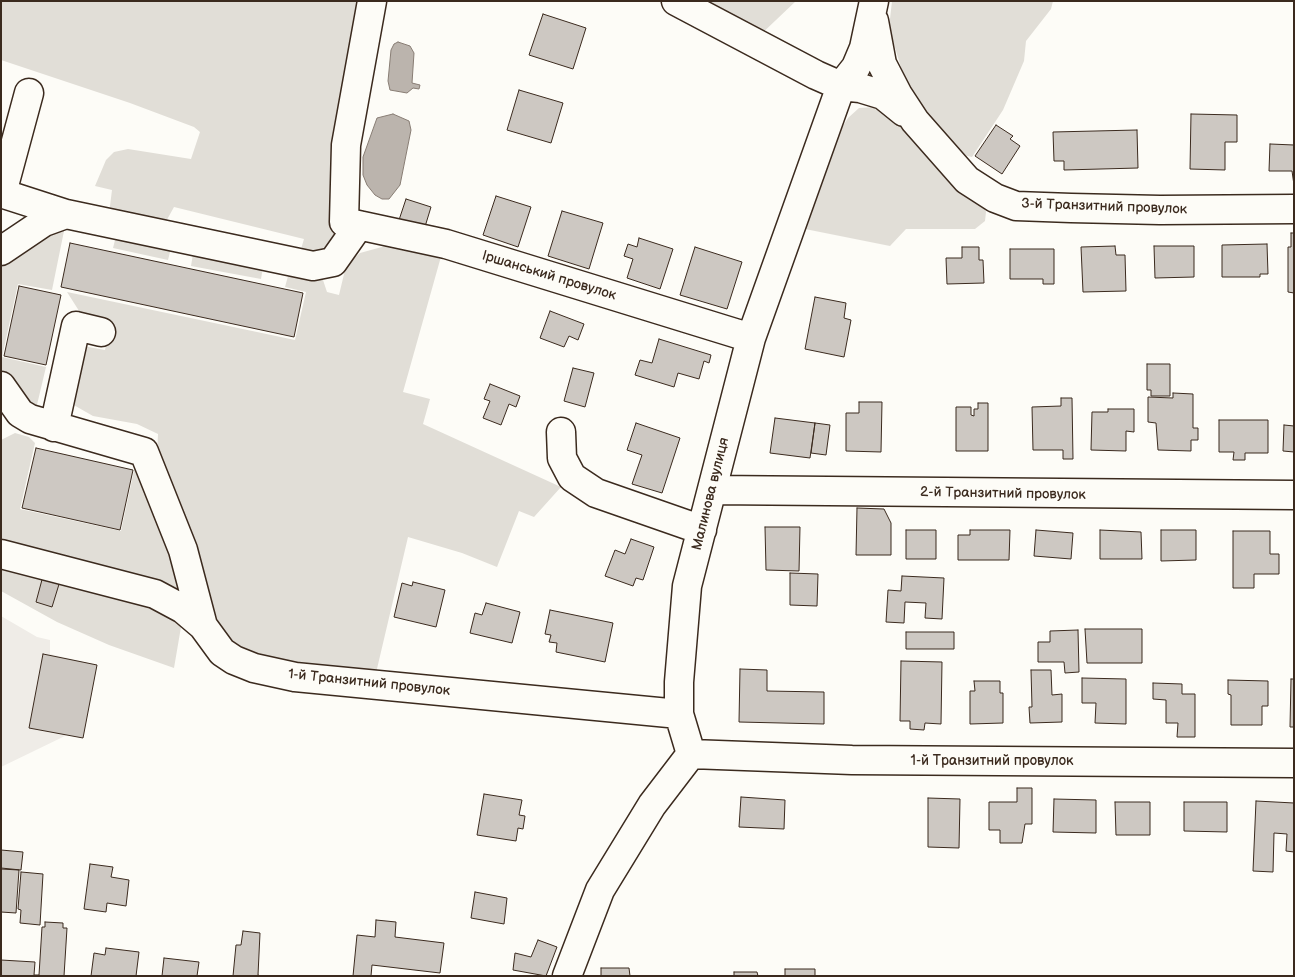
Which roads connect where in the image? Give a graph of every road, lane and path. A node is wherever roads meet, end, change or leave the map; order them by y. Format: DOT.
graph roads {
  1 [pos="372,1"];
  2 [pos="676,1"];
  3 [pos="874,7"];
  4 [pos="841,86"];
  5 [pos="29,93"];
  6 [pos="915,121"];
  7 [pos="2,193"];
  8 [pos="1294,209"];
  9 [pos="66,214"];
  10 [pos="352,224"];
  11 [pos="1,251"];
  12 [pos="101,332"];
  13 [pos="751,338"];
  14 [pos="1,386"];
  15 [pos="10,421"];
  16 [pos="54,427"];
  17 [pos="561,432"];
  18 [pos="712,490"];
  19 [pos="1294,495"];
  20 [pos="702,530"];
  21 [pos="1,554"];
  22 [pos="203,626"];
  23 [pos="679,714"];
  24 [pos="691,754"];
  25 [pos="1294,763"];
  26 [pos="567,976"];
  1 -- 10 [label="street"];
  2 -- 4 [label="street"];
  3 -- 4 [label="street, Малинова вулиця"];
  3 -- 6 [label="street, 3-й Транзитний провулок"];
  4 -- 6 [label="street"];
  4 -- 13 [label="street, Малинова вулиця"];
  5 -- 7 [label="street"];
  6 -- 8 [label="street, 3-й Транзитний провулок"];
  7 -- 9 [label="street"];
  9 -- 10 [label="street"];
  9 -- 11 [label="street"];
  10 -- 13 [label="street, Іршанський провулок"];
  12 -- 16 [label="street"];
  13 -- 18 [label="street, Малинова вулиця"];
  14 -- 15 [label="street"];
  15 -- 16 [label="street"];
  16 -- 22 [label="street, 1-й Транзитний провулок"];
  17 -- 20 [label="street"];
  18 -- 19 [label="street, 2-й Транзитний провулок"];
  18 -- 20 [label="street, Малинова вулиця"];
  20 -- 23 [label="street, Малинова вулиця"];
  21 -- 22 [label="street"];
  22 -- 23 [label="street, 1-й Транзитний провулок"];
  23 -- 24 [label="street, Малинова вулиця"];
  24 -- 25 [label="street, 1-й Транзитний провулок"];
  24 -- 26 [label="street"];
}
